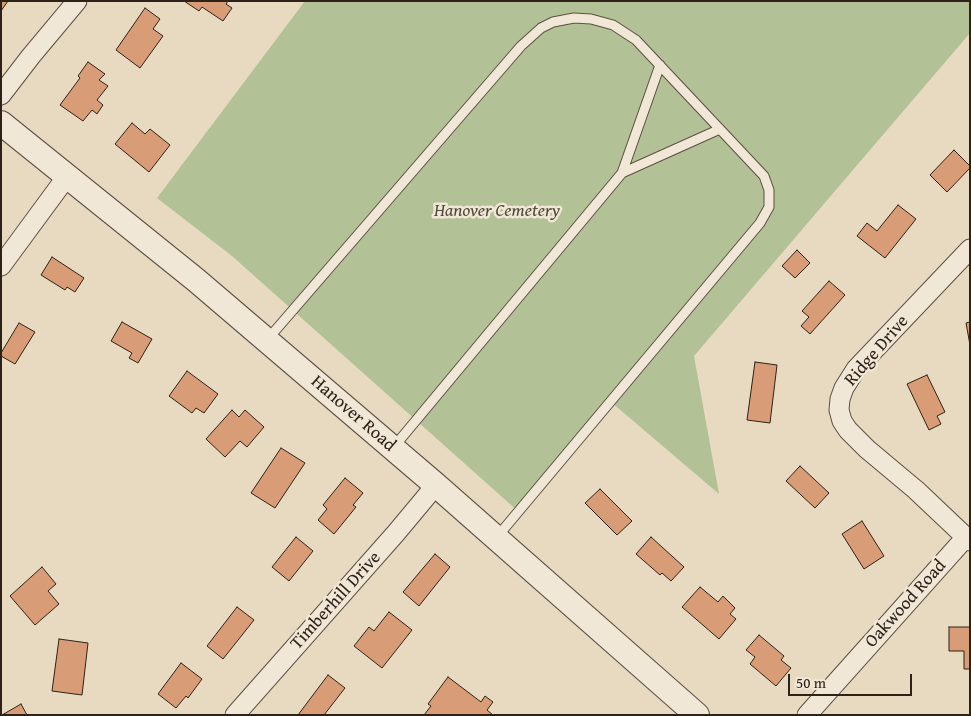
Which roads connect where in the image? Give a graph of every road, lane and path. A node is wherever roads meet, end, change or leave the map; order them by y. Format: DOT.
graph roads {
  1 [pos="77,1"];
  2 [pos="660,65"];
  3 [pos="1,95"];
  4 [pos="1,123"];
  5 [pos="720,129"];
  6 [pos="622,173"];
  7 [pos="68,175"];
  8 [pos="970,249"];
  9 [pos="1,266"];
  10 [pos="267,340"];
  11 [pos="393,448"];
  12 [pos="436,485"];
  13 [pos="496,538"];
  14 [pos="968,539"];
  15 [pos="235,715"];
  16 [pos="697,715"];
  17 [pos="807,715"];
  1 -- 3 [label="street"];
  2 -- 5 [label="lane"];
  2 -- 6 [label="lane"];
  2 -- 10 [label="lane"];
  4 -- 7 [label="street, Hanover Road"];
  5 -- 6 [label="lane"];
  5 -- 13 [label="lane"];
  6 -- 11 [label="lane"];
  7 -- 9 [label="street"];
  7 -- 10 [label="street, Hanover Road"];
  8 -- 14 [label="street, Ridge Drive"];
  10 -- 11 [label="street, Hanover Road"];
  11 -- 12 [label="street, Hanover Road"];
  12 -- 13 [label="street, Hanover Road"];
  12 -- 15 [label="street, Timberhill Drive"];
  13 -- 16 [label="street, Hanover Road"];
  14 -- 17 [label="street, Oakwood Road"];
}
